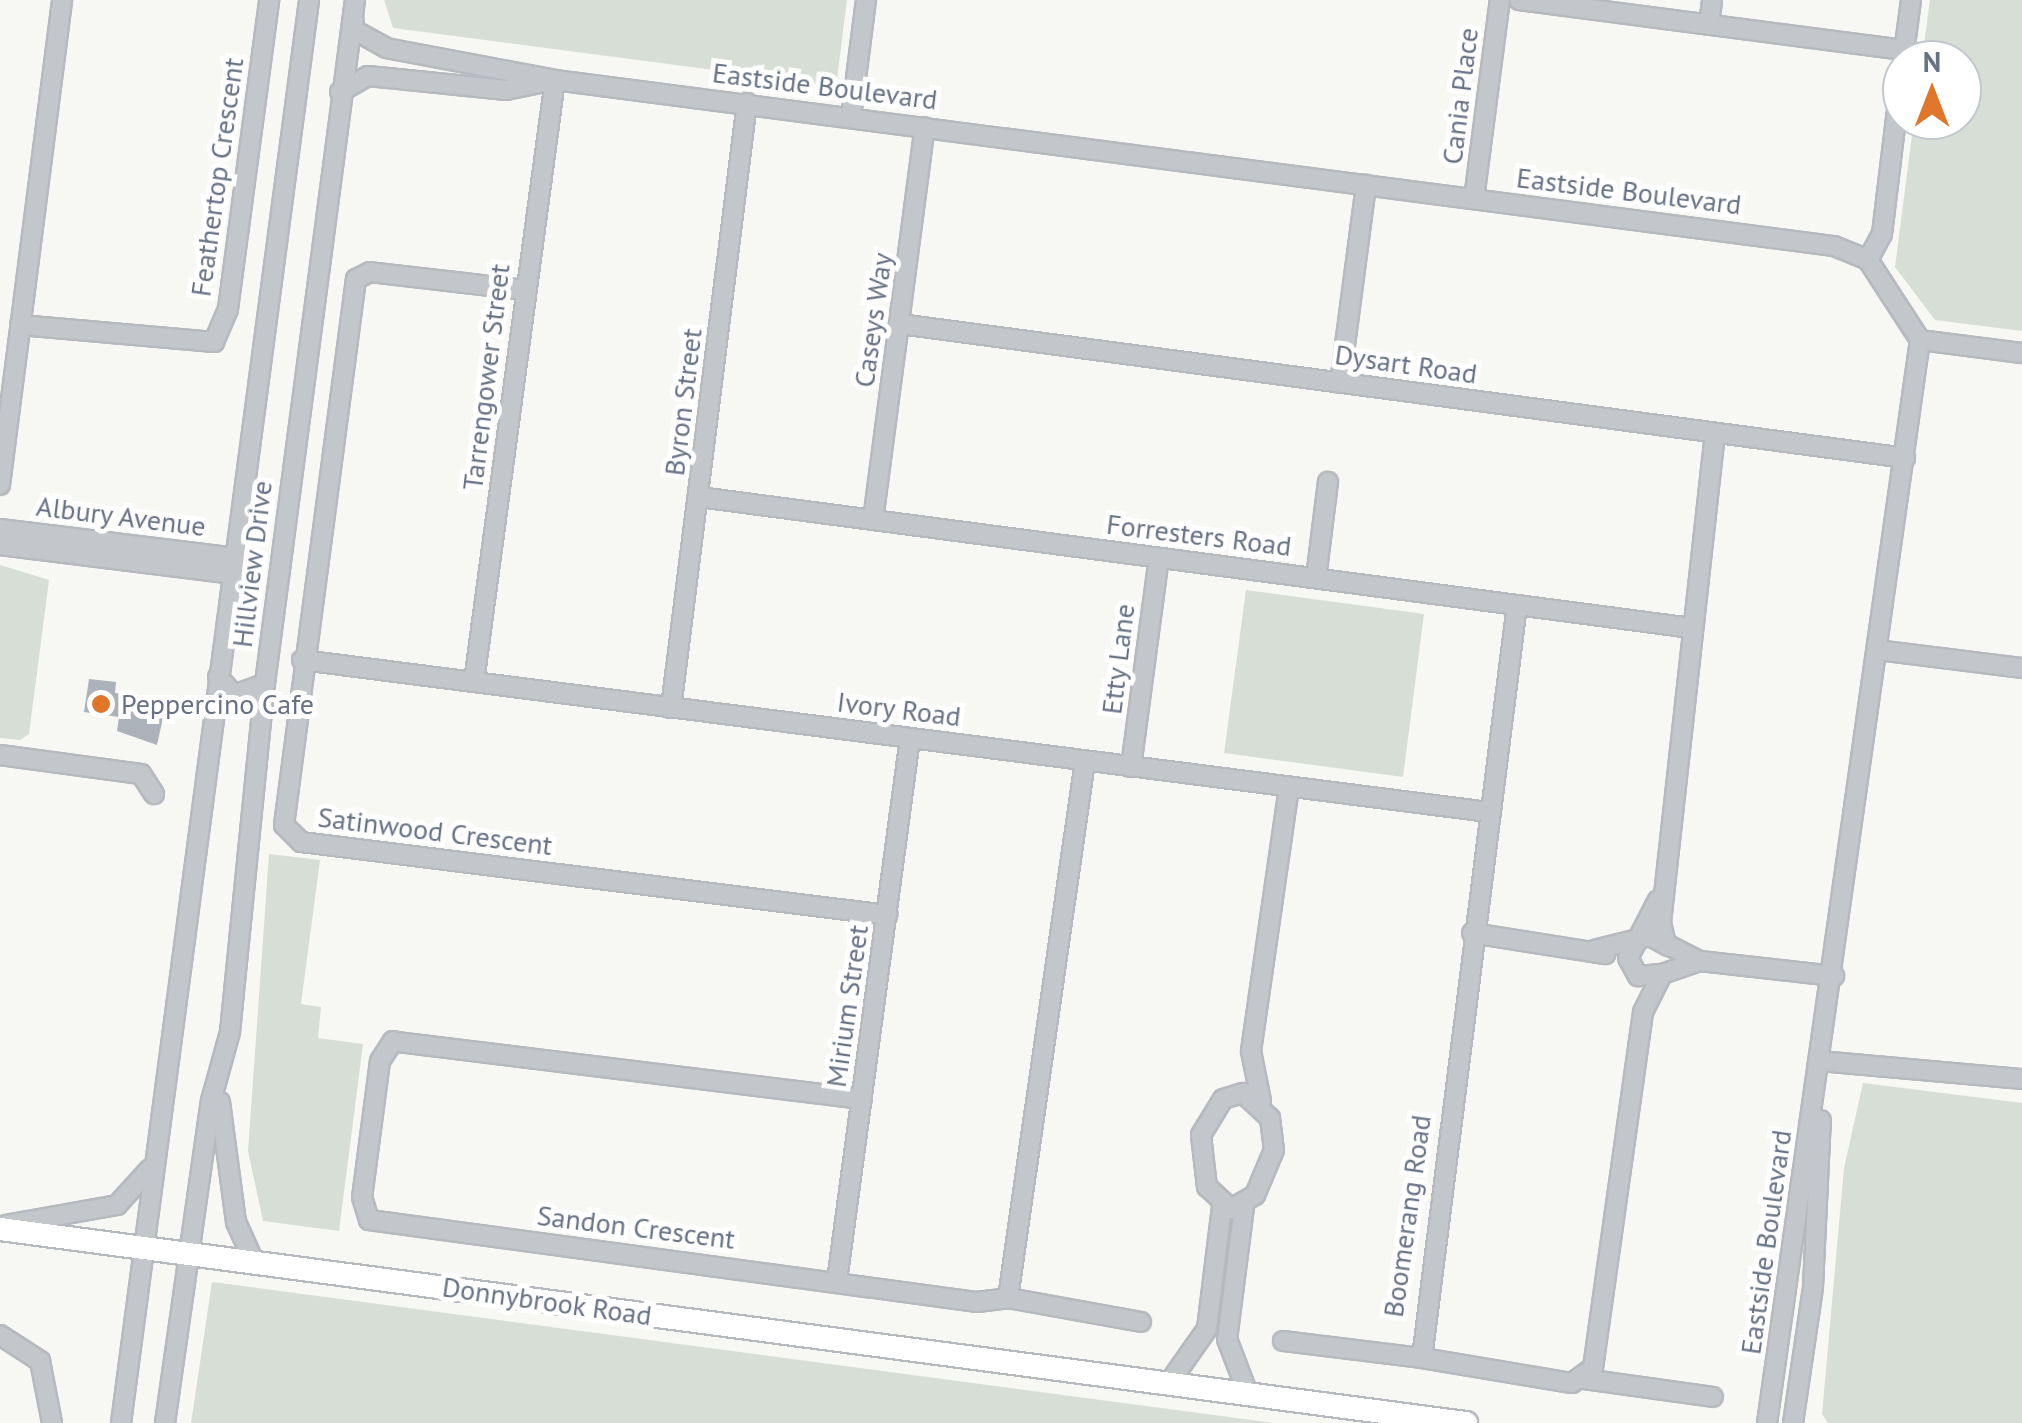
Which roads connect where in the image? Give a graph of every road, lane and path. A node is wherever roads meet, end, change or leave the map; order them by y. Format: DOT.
graph roads {
  1 [pos="62,0"];
  2 [pos="269,0"];
  3 [pos="309,0"];
  4 [pos="866,0"];
  5 [pos="1500,0"];
  6 [pos="1519,0"];
  7 [pos="1712,0"];
  8 [pos="1911,0"];
  9 [pos="354,6"];
  10 [pos="1709,25"];
  11 [pos="1906,40"];
  12 [pos="1882,56"];
  13 [pos="554,80"];
  14 [pos="340,92"];
  15 [pos="747,104"];
  16 [pos="851,117"];
  17 [pos="925,127"];
  18 [pos="1893,140"];
  19 [pos="1366,184"];
  20 [pos="1474,199"];
  21 [pos="1868,260"];
  22 [pos="525,290"];
  23 [pos="900,324"];
  24 [pos="20,325"];
  25 [pos="1920,340"];
  26 [pos="2022,353"];
  27 [pos="1340,384"];
  28 [pos="1715,433"];
  29 [pos="1905,458"];
  30 [pos="1328,482"];
  31 [pos="0,485"];
  32 [pos="700,498"];
  33 [pos="873,520"];
  34 [pos="0,529"];
  35 [pos="0,545"];
  36 [pos="1159,558"];
  37 [pos="235,566"];
  38 [pos="1316,578"];
  39 [pos="1516,605"];
  40 [pos="1692,628"];
  41 [pos="1877,650"];
  42 [pos="302,660"];
  43 [pos="2022,668"];
  44 [pos="218,676"];
  45 [pos="474,682"];
  46 [pos="265,684"];
  47 [pos="671,708"];
  48 [pos="910,738"];
  49 [pos="0,755"];
  50 [pos="1085,760"];
  51 [pos="1131,766"];
  52 [pos="1289,787"];
  53 [pos="154,794"];
  54 [pos="1489,812"];
  55 [pos="1658,900"];
  56 [pos="886,915"];
  57 [pos="1472,933"];
  58 [pos="1637,940"];
  59 [pos="1666,944"];
  60 [pos="1594,950"];
  61 [pos="1700,962"];
  62 [pos="1632,971"];
  63 [pos="1662,974"];
  64 [pos="1834,976"];
  65 [pos="1644,1012"];
  66 [pos="230,1032"];
  67 [pos="1251,1051"];
  68 [pos="1819,1065"];
  69 [pos="2022,1079"];
  70 [pos="862,1099"];
  71 [pos="1223,1099"];
  72 [pos="1261,1101"];
  73 [pos="156,1159"];
  74 [pos="1222,1206"];
  75 [pos="1244,1208"];
  76 [pos="0,1228"];
  77 [pos="144,1248"];
  78 [pos="190,1254"];
  79 [pos="254,1262"];
  80 [pos="837,1281"];
  81 [pos="1008,1298"];
  82 [pos="1141,1322"];
  83 [pos="0,1335"];
  84 [pos="1282,1341"];
  85 [pos="1422,1358"];
  86 [pos="1094,1373"];
  87 [pos="1584,1379"];
  88 [pos="1169,1383"];
  89 [pos="1248,1394"];
  90 [pos="1713,1397"];
  91 [pos="1307,1402"];
  92 [pos="52,1423"];
  93 [pos="121,1423"];
  94 [pos="164,1423"];
  95 [pos="1466,1423"];
  96 [pos="1767,1423"];
  97 [pos="1793,1423"];
  1 -- 24 [label="street"];
  2 -- 24 [label="street, Feathertop Crescent"];
  3 -- 37 [label="street, Hillview Drive"];
  4 -- 16 [label="street"];
  5 -- 20 [label="street, Cania Place"];
  6 -- 10 [label="street"];
  7 -- 10 [label="street"];
  8 -- 11 [label="street"];
  9 -- 13 [label="street, Eastside Boulevard"];
  9 -- 14 [label="street, Hillview Drive"];
  10 -- 12 [label="street"];
  13 -- 14 [label="street, Eastside Boulevard"];
  13 -- 15 [label="street, Eastside Boulevard"];
  13 -- 22 [label="street, Tarrengower Street"];
  14 -- 46 [label="street, Hillview Drive"];
  15 -- 16 [label="street, Eastside Boulevard"];
  15 -- 32 [label="street, Byron Street"];
  16 -- 17 [label="street, Eastside Boulevard"];
  17 -- 19 [label="street, Eastside Boulevard"];
  17 -- 23 [label="street, Caseys Way"];
  18 -- 21 [label="street"];
  19 -- 20 [label="street, Eastside Boulevard"];
  19 -- 27 [label="street"];
  20 -- 21 [label="street, Eastside Boulevard"];
  21 -- 25 [label="street"];
  22 -- 42 [label="street, Satinwood Crescent"];
  22 -- 45 [label="street, Tarrengower Street"];
  23 -- 27 [label="street, Dysart Road"];
  23 -- 33 [label="street, Caseys Way"];
  24 -- 31 [label="street"];
  25 -- 26 [label="street"];
  25 -- 29 [label="street, Eastside Boulevard"];
  27 -- 28 [label="street, Dysart Road"];
  28 -- 29 [label="street, Dysart Road"];
  28 -- 40 [label="street"];
  29 -- 41 [label="street, Eastside Boulevard"];
  30 -- 38 [label="street"];
  32 -- 33 [label="street, Forresters Road"];
  32 -- 47 [label="street, Byron Street"];
  33 -- 36 [label="street, Forresters Road"];
  34 -- 37 [label="street, Albury Avenue"];
  35 -- 37 [label="street, Albury Avenue"];
  36 -- 38 [label="street, Forresters Road"];
  36 -- 51 [label="street, Etty Lane"];
  37 -- 44 [label="street, Hillview Drive"];
  38 -- 39 [label="street, Forresters Road"];
  39 -- 40 [label="street, Forresters Road"];
  39 -- 54 [label="street, Boomerang Road"];
  40 -- 55 [label="street"];
  41 -- 43 [label="street"];
  41 -- 64 [label="street, Eastside Boulevard"];
  42 -- 45 [label="street, Ivory Road"];
  42 -- 56 [label="street, Satinwood Crescent"];
  44 -- 46 [label="street"];
  44 -- 73 [label="street, Hillview Drive"];
  45 -- 47 [label="street, Ivory Road"];
  46 -- 66 [label="street, Hillview Drive"];
  47 -- 48 [label="street, Ivory Road"];
  48 -- 50 [label="street, Ivory Road"];
  48 -- 56 [label="street, Mirium Street"];
  49 -- 53 [label="street"];
  50 -- 51 [label="street, Ivory Road"];
  50 -- 81 [label="street"];
  51 -- 52 [label="street, Ivory Road"];
  52 -- 54 [label="street, Ivory Road"];
  52 -- 67 [label="street"];
  54 -- 57 [label="street, Boomerang Road"];
  55 -- 58 [label="street"];
  55 -- 59 [label="street"];
  56 -- 70 [label="street, Mirium Street"];
  57 -- 60 [label="street"];
  57 -- 85 [label="street, Boomerang Road"];
  58 -- 59 [label="street"];
  58 -- 60 [label="street"];
  58 -- 62 [label="street"];
  59 -- 61 [label="street"];
  59 -- 63 [label="street"];
  60 -- 62 [label="street"];
  61 -- 63 [label="street"];
  61 -- 64 [label="street"];
  62 -- 63 [label="street"];
  62 -- 65 [label="street"];
  63 -- 65 [label="street"];
  64 -- 68 [label="street, Eastside Boulevard"];
  65 -- 87 [label="street"];
  66 -- 78 [label="street, Hillview Drive"];
  66 -- 79 [label="street"];
  67 -- 71 [label="street"];
  67 -- 72 [label="street"];
  68 -- 69 [label="street"];
  68 -- 96 [label="street, Eastside Boulevard"];
  68 -- 97 [label="street, Eastside Boulevard"];
  70 -- 80 [label="street, Mirium Street"];
  70 -- 80 [label="street, Sandon Crescent"];
  71 -- 72 [label="street"];
  71 -- 74 [label="street"];
  72 -- 75 [label="street"];
  73 -- 76 [label="street"];
  73 -- 77 [label="street, Hillview Drive"];
  74 -- 75 [label="street"];
  74 -- 88 [label="street"];
  75 -- 89 [label="street"];
  76 -- 77 [label="main road, Donnybrook Road"];
  77 -- 78 [label="main road, Donnybrook Road"];
  77 -- 93 [label="street, Hillview Drive"];
  78 -- 79 [label="main road, Donnybrook Road"];
  78 -- 94 [label="street, Hillview Drive"];
  79 -- 86 [label="main road, Donnybrook Road"];
  80 -- 81 [label="street, Sandon Crescent"];
  81 -- 82 [label="street, Sandon Crescent"];
  83 -- 92 [label="street"];
  84 -- 85 [label="street"];
  85 -- 87 [label="street, Boomerang Road"];
  86 -- 88 [label="main road, Donnybrook Road"];
  86 -- 91 [label="main road, Donnybrook Road"];
  87 -- 90 [label="street, Boomerang Road"];
  88 -- 89 [label="main road, Donnybrook Road"];
  89 -- 91 [label="main road, Donnybrook Road"];
  91 -- 95 [label="main road, Donnybrook Road"];
}
